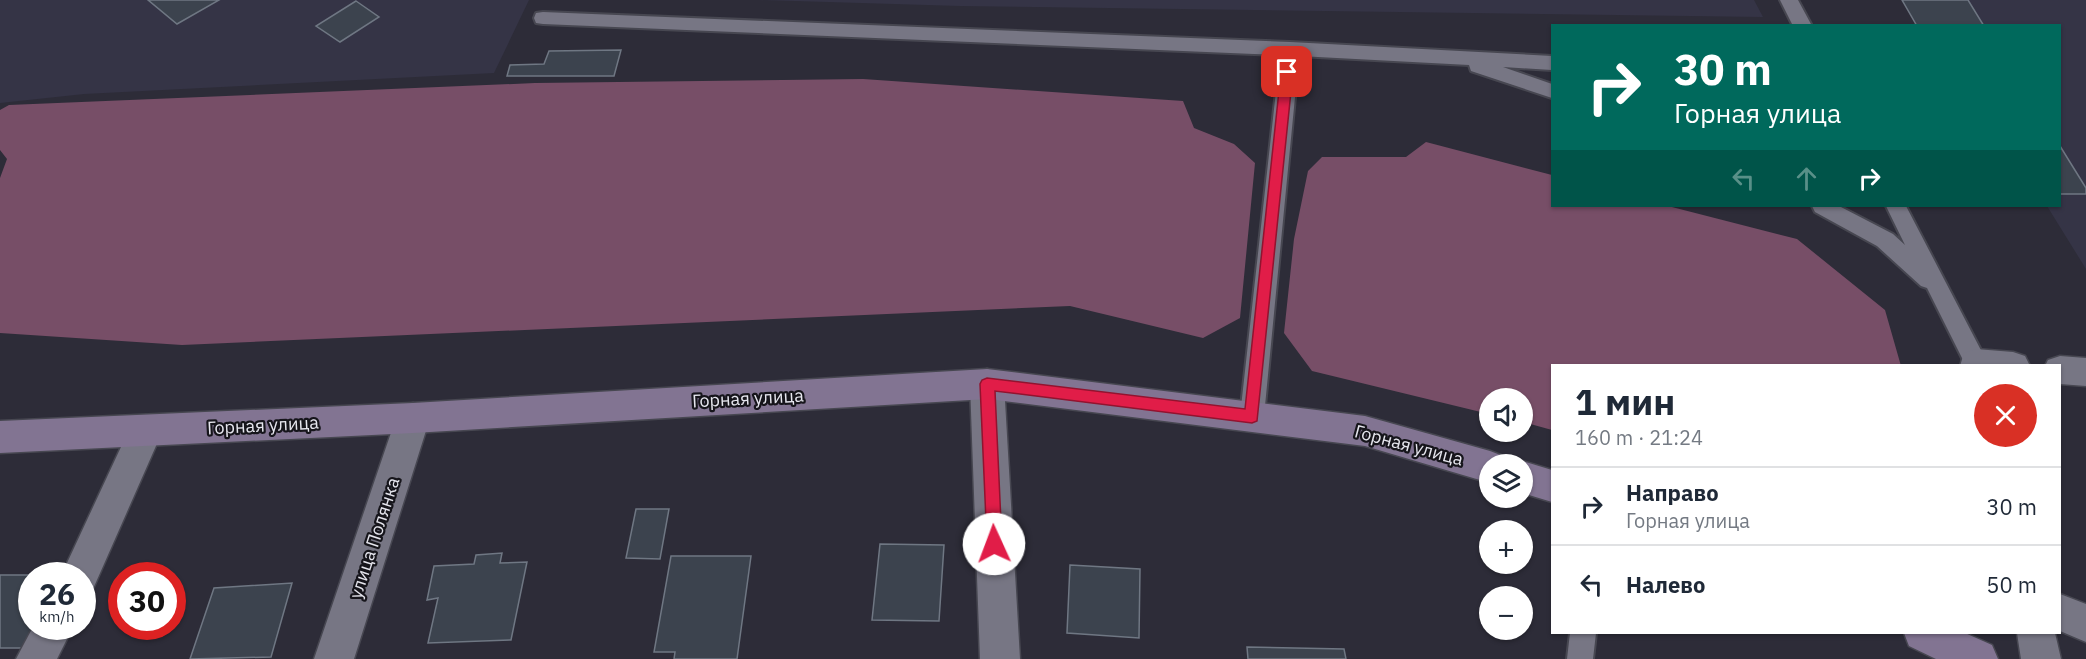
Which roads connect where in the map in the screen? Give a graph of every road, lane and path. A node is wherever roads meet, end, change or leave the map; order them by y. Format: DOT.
graph roads {
  1 [pos="1789,0"];
  2 [pos="543,18"];
  3 [pos="1802,24"];
  4 [pos="1290,49"];
  5 [pos="1451,57"];
  6 [pos="1551,63"];
  7 [pos="1551,91"];
  8 [pos="1824,207"];
  9 [pos="1897,207"];
  10 [pos="1938,289"];
  11 [pos="1976,364"];
  12 [pos="2061,370"];
  13 [pos="2086,372"];
  14 [pos="987,384"];
  15 [pos="1252,416"];
  16 [pos="413,418"];
  17 [pos="146,430"];
  18 [pos="0,437"];
  19 [pos="1479,464"];
  20 [pos="1533,480"];
  21 [pos="1551,486"];
  22 [pos="86,562"];
  23 [pos="2061,613"];
  24 [pos="2086,623"];
  25 [pos="1583,634"];
  26 [pos="1925,634"];
  27 [pos="2036,634"];
  28 [pos="47,640"];
  29 [pos="36,659"];
  30 [pos="334,659"];
  31 [pos="1000,659"];
  32 [pos="1580,659"];
  33 [pos="1978,659"];
  34 [pos="2040,659"];
  1 -- 3 [label="lane"];
  2 -- 4 [label="lane"];
  4 -- 5 [label="lane"];
  4 -- 15 [label="lane"];
  5 -- 6 [label="lane"];
  5 -- 7 [label="lane"];
  8 -- 10 [label="lane"];
  9 -- 10 [label="lane"];
  10 -- 11 [label="lane"];
  12 -- 13 [label="street"];
  14 -- 15 [label="street, Горная улица"];
  14 -- 16 [label="street, Горная улица"];
  14 -- 31 [label="street"];
  15 -- 19 [label="street, Горная улица"];
  16 -- 17 [label="street, Горная улица"];
  16 -- 30 [label="street, улица Полянка"];
  17 -- 18 [label="street, Горная улица"];
  17 -- 22 [label="street"];
  20 -- 21 [label="street"];
  23 -- 24 [label="street"];
  25 -- 32 [label="lane"];
  26 -- 33 [label="street"];
  27 -- 34 [label="street"];
  28 -- 29 [label="street"];
}
